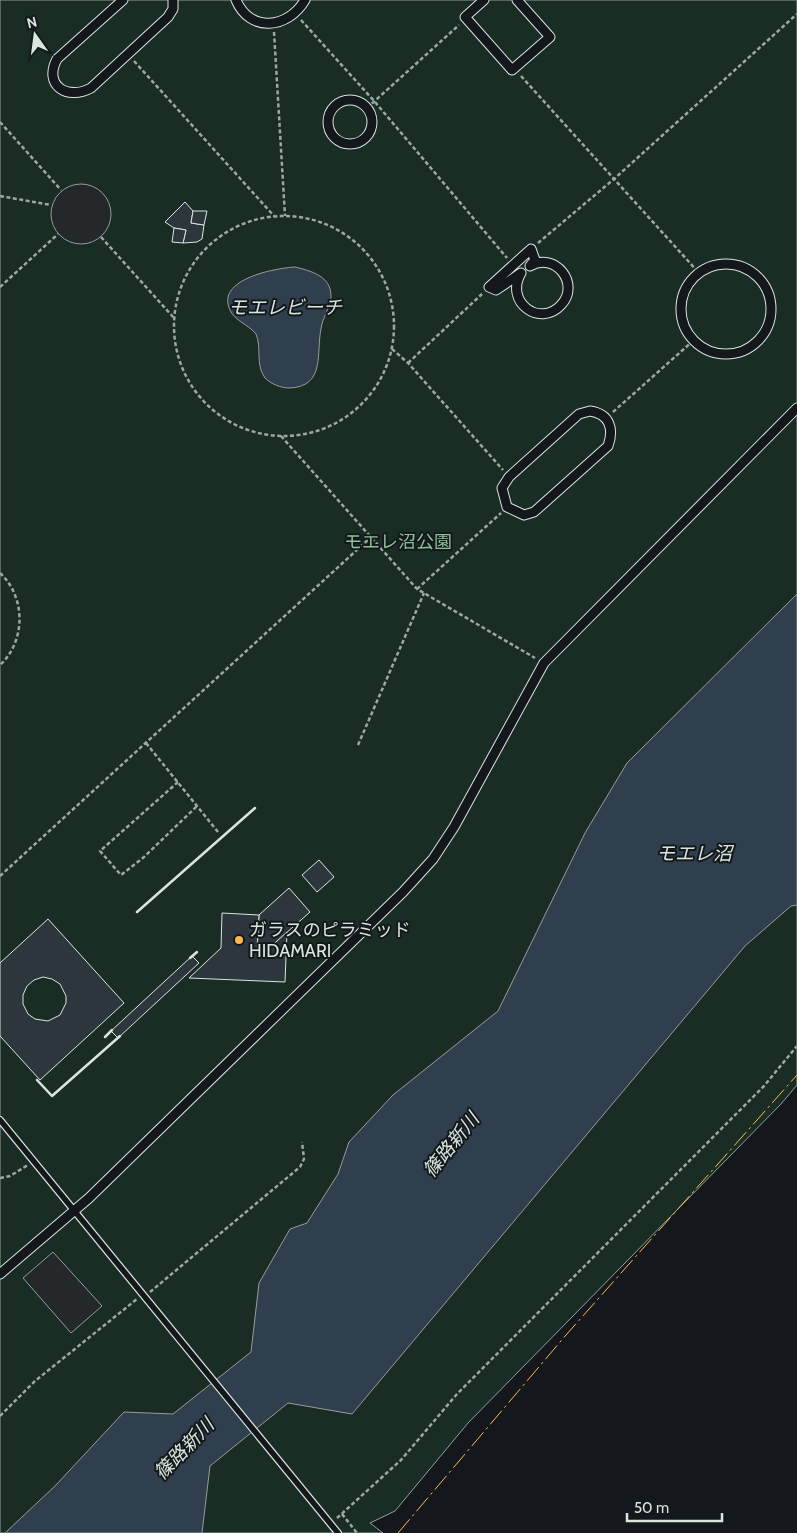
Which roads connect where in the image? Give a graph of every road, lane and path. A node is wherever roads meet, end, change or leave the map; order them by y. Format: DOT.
graph roads {
  1 [pos="123,0"];
  2 [pos="173,0"];
  3 [pos="236,0"];
  4 [pos="305,0"];
  5 [pos="484,0"];
  6 [pos="517,0"];
  7 [pos="295,14"];
  8 [pos="797,14"];
  9 [pos="466,19"];
  10 [pos="273,23"];
  11 [pos="128,54"];
  12 [pos="514,68"];
  13 [pos="371,105"];
  14 [pos="0,122"];
  15 [pos="614,179"];
  16 [pos="61,190"];
  17 [pos="0,196"];
  18 [pos="51,205"];
  19 [pos="275,217"];
  20 [pos="285,217"];
  21 [pos="58,234"];
  22 [pos="101,236"];
  23 [pos="531,249"];
  24 [pos="513,265"];
  25 [pos="699,273"];
  26 [pos="0,287"];
  27 [pos="489,287"];
  28 [pos="174,318"];
  29 [pos="694,340"];
  30 [pos="392,349"];
  31 [pos="408,363"];
  32 [pos="797,408"];
  33 [pos="606,418"];
  34 [pos="281,436"];
  35 [pos="509,477"];
  36 [pos="507,507"];
  37 [pos="370,538"];
  38 [pos="0,573"];
  39 [pos="417,589"];
  40 [pos="425,593"];
  41 [pos="544,663"];
  42 [pos="0,665"];
  43 [pos="146,743"];
  44 [pos="358,746"];
  45 [pos="178,782"];
  46 [pos="197,806"];
  47 [pos="218,832"];
  48 [pos="0,876"];
  49 [pos="797,1046"];
  50 [pos="0,1120"];
  51 [pos="302,1142"];
  52 [pos="33,1162"];
  53 [pos="0,1178"];
  54 [pos="74,1211"];
  55 [pos="0,1274"];
  56 [pos="144,1295"];
  57 [pos="0,1416"];
  58 [pos="342,1514"];
  59 [pos="330,1523"];
  60 [pos="338,1533"];
  61 [pos="357,1533"];
  1 -- 11 [label="street"];
  2 -- 11 [label="street"];
  3 -- 10 [label="street"];
  4 -- 7 [label="street"];
  5 -- 9 [label="street"];
  6 -- 12 [label="street"];
  7 -- 10 [label="street"];
  7 -- 13 [label="path"];
  8 -- 15 [label="path"];
  9 -- 12 [label="street"];
  9 -- 13 [label="path"];
  10 -- 20 [label="path"];
  11 -- 19 [label="path"];
  12 -- 15 [label="path"];
  13 -- 13 [label="street"];
  13 -- 24 [label="path"];
  14 -- 16 [label="path"];
  15 -- 23 [label="path"];
  15 -- 25 [label="path"];
  17 -- 18 [label="path"];
  19 -- 20 [label="path"];
  19 -- 28 [label="path"];
  20 -- 30 [label="path"];
  21 -- 26 [label="path"];
  22 -- 28 [label="path"];
  23 -- 24 [label="street"];
  23 -- 27 [label="street"];
  24 -- 27 [label="street"];
  25 -- 29 [label="street"];
  25 -- 29 [label="street"];
  27 -- 31 [label="path"];
  28 -- 34 [label="path"];
  29 -- 33 [label="path"];
  30 -- 31 [label="path"];
  30 -- 34 [label="path"];
  31 -- 35 [label="path"];
  32 -- 41 [label="street"];
  33 -- 35 [label="street"];
  33 -- 36 [label="street"];
  34 -- 37 [label="path"];
  35 -- 36 [label="street"];
  36 -- 39 [label="path"];
  37 -- 39 [label="path"];
  37 -- 43 [label="path"];
  38 -- 42 [label="path"];
  39 -- 40 [label="path"];
  40 -- 41 [label="path"];
  40 -- 44 [label="path"];
  41 -- 54 [label="street"];
  43 -- 45 [label="path"];
  43 -- 48 [label="path"];
  45 -- 46 [label="path"];
  45 -- 46 [label="path"];
  46 -- 47 [label="path"];
  49 -- 58 [label="path"];
  50 -- 52 [label="lane"];
  51 -- 56 [label="path"];
  52 -- 53 [label="path"];
  52 -- 54 [label="lane"];
  54 -- 55 [label="street"];
  54 -- 56 [label="lane"];
  56 -- 57 [label="path"];
  56 -- 59 [label="lane"];
  58 -- 59 [label="path"];
  58 -- 61 [label="path"];
  59 -- 60 [label="lane"];
}
